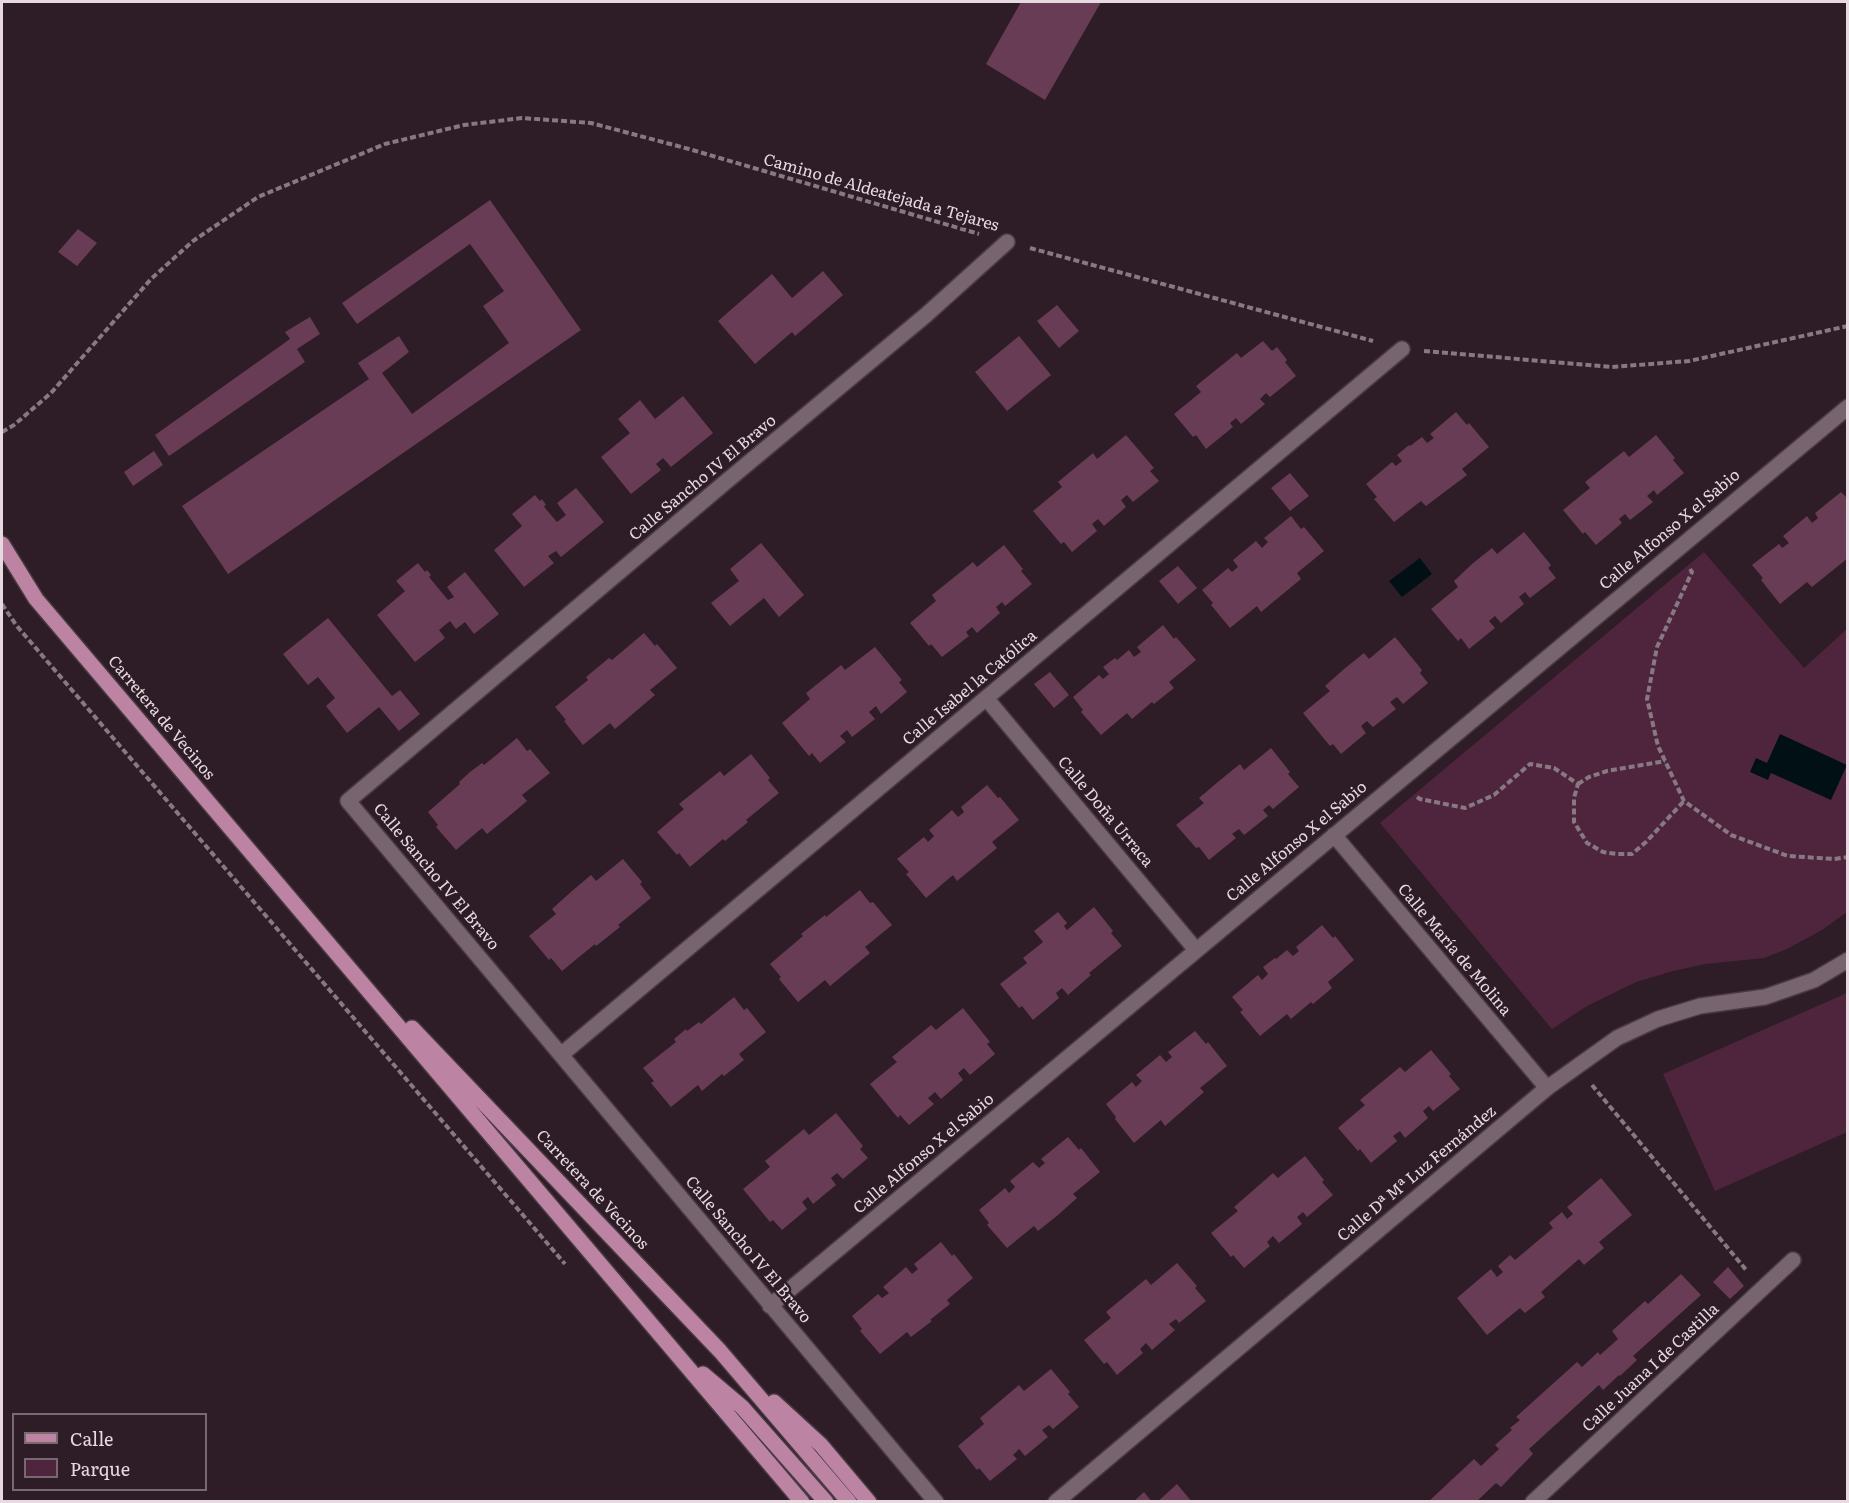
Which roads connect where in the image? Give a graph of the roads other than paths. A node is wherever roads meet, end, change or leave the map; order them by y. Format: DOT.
graph roads {
  1 [pos="1007,242"];
  2 [pos="1402,349"];
  3 [pos="1848,407"];
  4 [pos="2,544"];
  5 [pos="986,698"];
  6 [pos="1334,835"];
  7 [pos="301,910"];
  8 [pos="1196,950"];
  9 [pos="1848,960"];
  10 [pos="562,1054"];
  11 [pos="1547,1088"];
  12 [pos="1793,1260"];
  13 [pos="770,1306"];
  14 [pos="672,1350"];
  15 [pos="720,1352"];
  16 [pos="802,1502"];
  17 [pos="826,1502"];
  18 [pos="849,1502"];
  19 [pos="869,1502"];
  20 [pos="936,1502"];
  21 [pos="1056,1502"];
  22 [pos="1533,1502"];
  1 -- 10 [label="street, Calle Sancho IV El Bravo"];
  2 -- 5 [label="street, Calle Isabel la Católica"];
  3 -- 6 [label="street, Calle Alfonso X el Sabio"];
  4 -- 7 [label="main road, Carretera de Vecinos"];
  5 -- 8 [label="street, Calle Doña Urraca"];
  5 -- 10 [label="street, Calle Isabel la Católica"];
  6 -- 8 [label="street, Calle Alfonso X el Sabio"];
  6 -- 11 [label="street, Calle María de Molina"];
  7 -- 14 [label="main road, Carretera de Vecinos"];
  7 -- 15 [label="main road, Carretera de Vecinos"];
  8 -- 13 [label="street, Calle Alfonso X el Sabio"];
  9 -- 11 [label="street, Calle Dª Mª Luz Fernández"];
  10 -- 13 [label="street, Calle Sancho IV El Bravo"];
  11 -- 21 [label="street, Calle Dª Mª Luz Fernández"];
  12 -- 22 [label="street, Calle Juana I de Castilla"];
  13 -- 20 [label="street, Calle Sancho IV El Bravo"];
  14 -- 16 [label="main road, Carretera de Vecinos"];
  14 -- 17 [label="main road"];
  15 -- 18 [label="main road, Carretera de Vecinos"];
  15 -- 19 [label="main road"];
}
